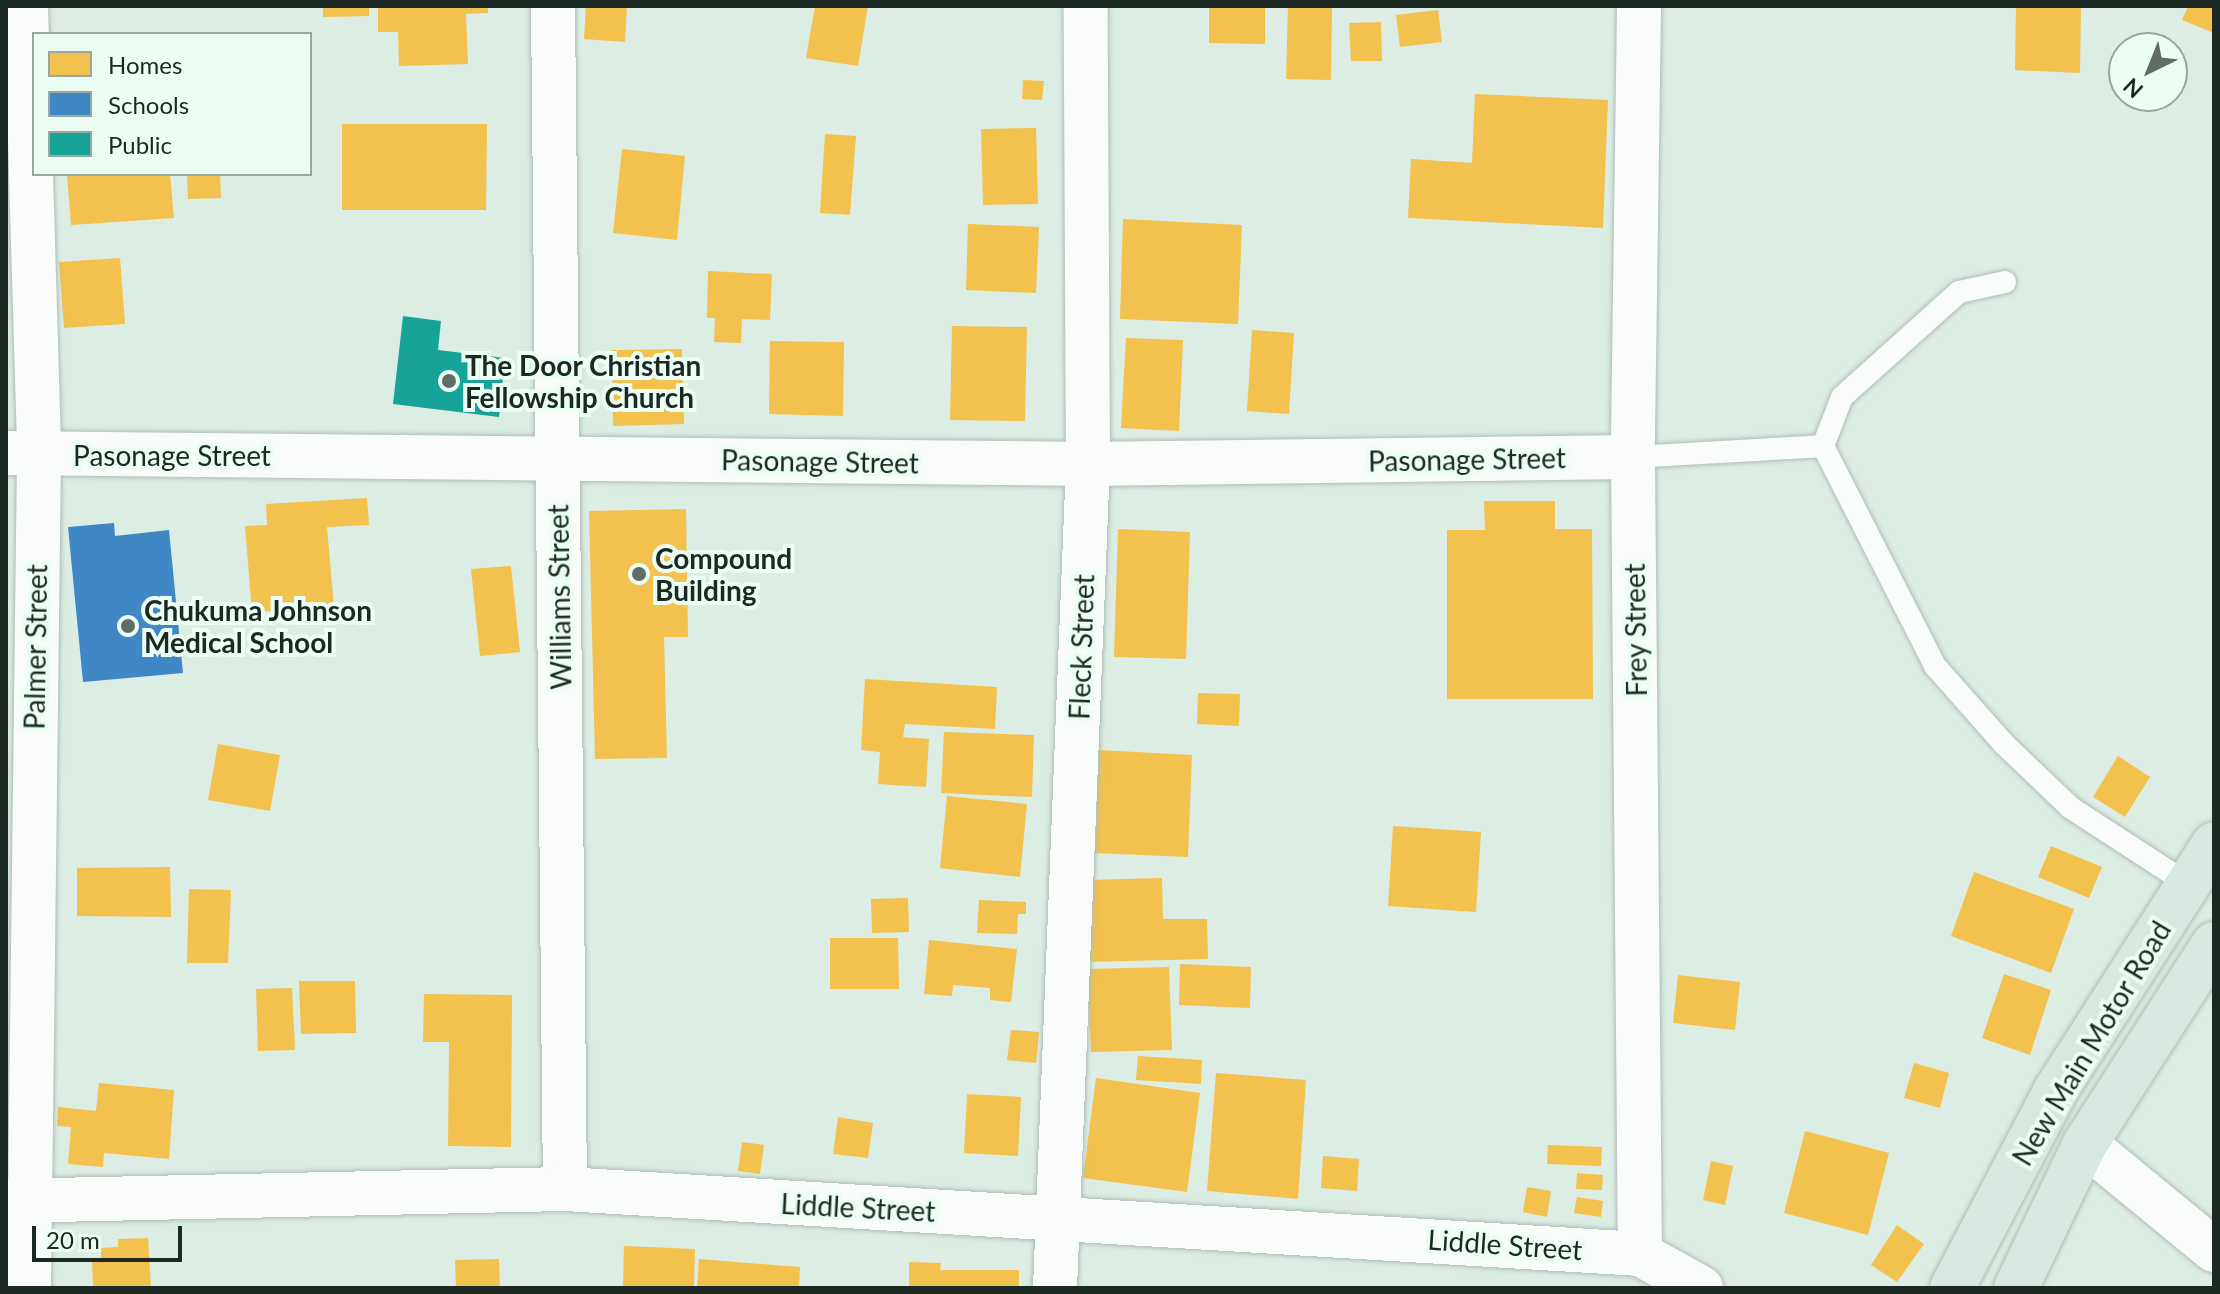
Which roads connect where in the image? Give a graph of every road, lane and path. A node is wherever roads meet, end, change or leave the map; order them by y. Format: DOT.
graph roads {
  1 [pos="26,6"];
  2 [pos="553,6"];
  3 [pos="1086,6"];
  4 [pos="1639,6"];
  5 [pos="2005,282"];
  6 [pos="1823,446"];
  7 [pos="22,454"];
  8 [pos="558,457"];
  9 [pos="1633,457"];
  10 [pos="1088,464"];
  11 [pos="2214,844"];
  12 [pos="2188,884"];
  13 [pos="2214,944"];
  14 [pos="2085,1144"];
  15 [pos="565,1189"];
  16 [pos="16,1201"];
  17 [pos="1061,1216"];
  18 [pos="2214,1250"];
  19 [pos="1640,1254"];
  20 [pos="29,1288"];
  21 [pos="1055,1288"];
  22 [pos="1701,1288"];
  23 [pos="1952,1288"];
  24 [pos="2016,1288"];
  1 -- 7 [label="street, Palmer Street"];
  2 -- 8 [label="street, Williams Street"];
  3 -- 10 [label="street, Fleck Street"];
  4 -- 9 [label="street, Frey Street"];
  5 -- 6 [label="lane"];
  6 -- 9 [label="lane"];
  6 -- 12 [label="lane"];
  7 -- 8 [label="street, Pasonage Street"];
  7 -- 16 [label="street, Palmer Street"];
  8 -- 10 [label="street, Pasonage Street"];
  8 -- 15 [label="street, Williams Street"];
  9 -- 10 [label="street, Pasonage Street"];
  9 -- 19 [label="street, Frey Street"];
  10 -- 17 [label="street, Fleck Street"];
  11 -- 12 [label="highway, New Main Motor Road"];
  12 -- 23 [label="highway, New Main Motor Road"];
  13 -- 14 [label="highway, New Main Motor Road"];
  14 -- 18 [label="street"];
  14 -- 24 [label="highway, New Main Motor Road"];
  15 -- 16 [label="street, Liddle Street"];
  15 -- 17 [label="street, Liddle Street"];
  16 -- 20 [label="street, Palmer Street"];
  17 -- 19 [label="street, Liddle Street"];
  17 -- 21 [label="street, Fleck Street"];
  19 -- 22 [label="street, Liddle Street"];
}
